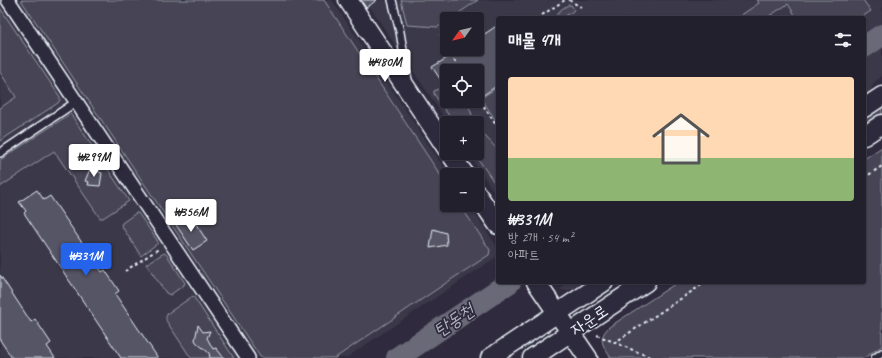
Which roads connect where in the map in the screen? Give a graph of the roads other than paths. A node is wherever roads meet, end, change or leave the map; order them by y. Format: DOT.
graph roads {
  1 [pos="8,0"];
  2 [pos="348,0"];
  3 [pos="392,0"];
  4 [pos="411,94"];
  5 [pos="882,96"];
  6 [pos="76,102"];
  7 [pos="866,107"];
  8 [pos="882,124"];
  9 [pos="866,135"];
  10 [pos="440,138"];
  11 [pos="0,153"];
  12 [pos="484,204"];
  13 [pos="496,222"];
  14 [pos="601,284"];
  15 [pos="643,284"];
  16 [pos="540,288"];
  17 [pos="558,313"];
  18 [pos="571,332"];
  19 [pos="882,353"];
  20 [pos="248,358"];
  21 [pos="490,358"];
  22 [pos="532,358"];
  23 [pos="588,358"];
  24 [pos="875,358"];
  1 -- 6 [label="street"];
  2 -- 4 [label="street"];
  3 -- 4 [label="lane"];
  4 -- 10 [label="street"];
  5 -- 7 [label="street"];
  6 -- 11 [label="lane"];
  6 -- 20 [label="street"];
  8 -- 9 [label="street"];
  12 -- 13 [label="street"];
  14 -- 17 [label="street, 자운로"];
  15 -- 18 [label="street, 자운로"];
  16 -- 17 [label="street"];
  17 -- 18 [label="street"];
  17 -- 21 [label="street, 자운로"];
  18 -- 22 [label="street, 자운로"];
  18 -- 23 [label="street"];
  19 -- 24 [label="lane"];
}
